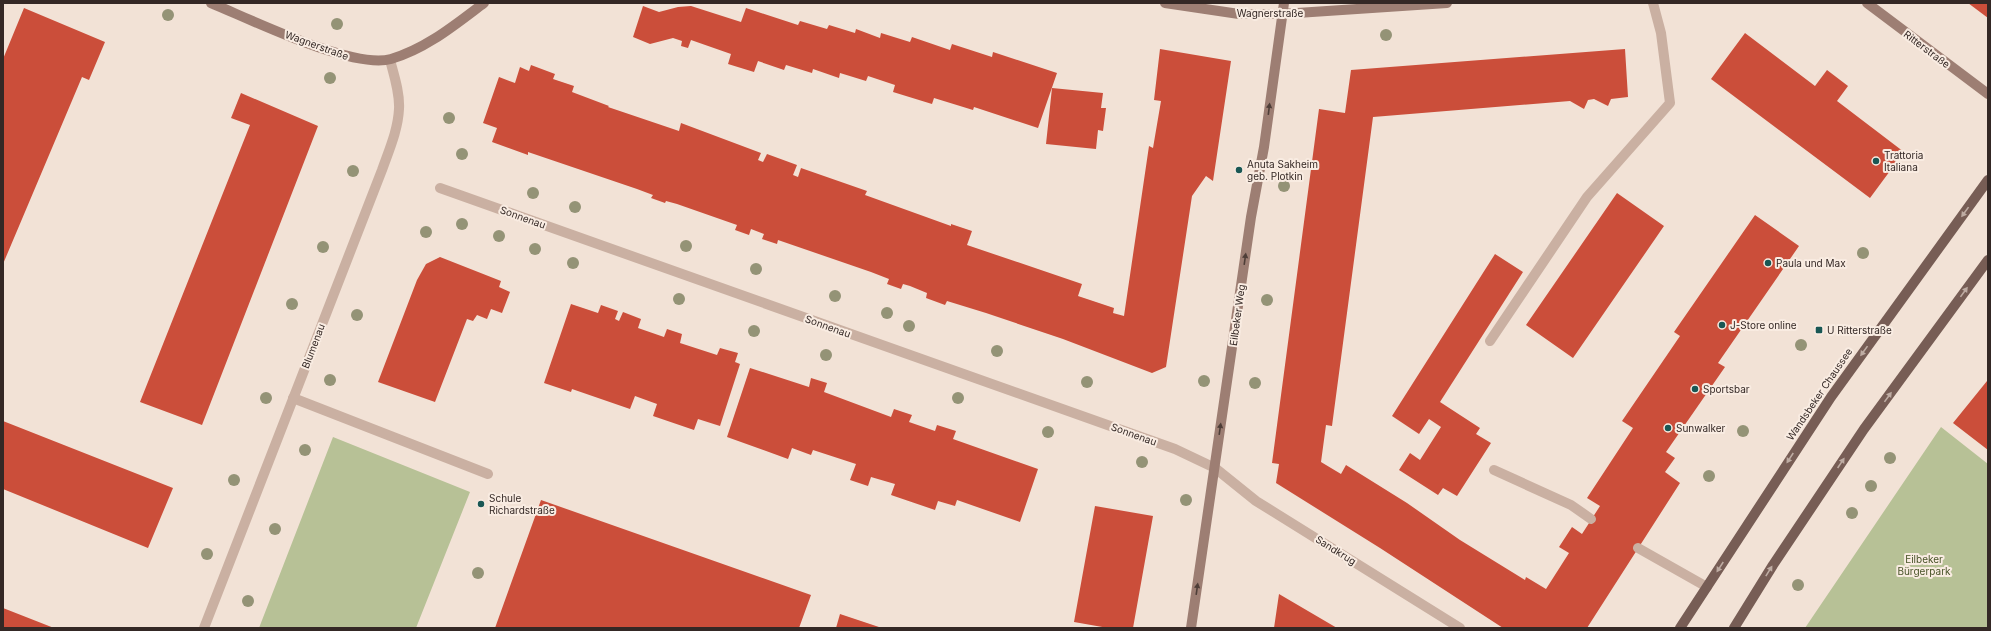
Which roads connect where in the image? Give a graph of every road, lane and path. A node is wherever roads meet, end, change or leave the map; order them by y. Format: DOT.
graph roads {
  1 [pos="210,3"];
  2 [pos="484,3"];
  3 [pos="1165,3"];
  4 [pos="1284,3"];
  5 [pos="1447,3"];
  6 [pos="1653,3"];
  7 [pos="1867,3"];
  8 [pos="1282,14"];
  9 [pos="390,60"];
  10 [pos="1988,94"];
  11 [pos="1988,180"];
  12 [pos="440,188"];
  13 [pos="1988,260"];
  14 [pos="1490,341"];
  15 [pos="293,398"];
  16 [pos="1215,468"];
  17 [pos="1494,470"];
  18 [pos="488,474"];
  19 [pos="1591,519"];
  20 [pos="1638,548"];
  21 [pos="1707,587"];
  22 [pos="204,628"];
  23 [pos="1191,628"];
  24 [pos="1460,628"];
  25 [pos="1680,628"];
  26 [pos="1734,628"];
  1 -- 9 [label="main road, Wagnerstraße"];
  2 -- 9 [label="main road, Wagnerstraße"];
  3 -- 8 [label="main road, Wagnerstraße"];
  4 -- 8 [label="main road, Eilbeker Weg"];
  5 -- 8 [label="main road, Wagnerstraße"];
  6 -- 14 [label="street"];
  7 -- 10 [label="main road, Ritterstraße"];
  16 -- 8 [label="main road, Eilbeker Weg, one-way"];
  9 -- 15 [label="street, Blumenau"];
  11 -- 21 [label="main road, Wandsbeker Chaussee, one-way"];
  12 -- 16 [label="street, Sonnenau"];
  26 -- 13 [label="main road, one-way"];
  15 -- 18 [label="street"];
  15 -- 22 [label="street, Blumenau"];
  23 -- 16 [label="main road, Eilbeker Weg, one-way"];
  16 -- 24 [label="street, Sandkrug"];
  17 -- 19 [label="street"];
  20 -- 21 [label="street"];
  21 -- 25 [label="main road, Wandsbeker Chaussee"];
}
